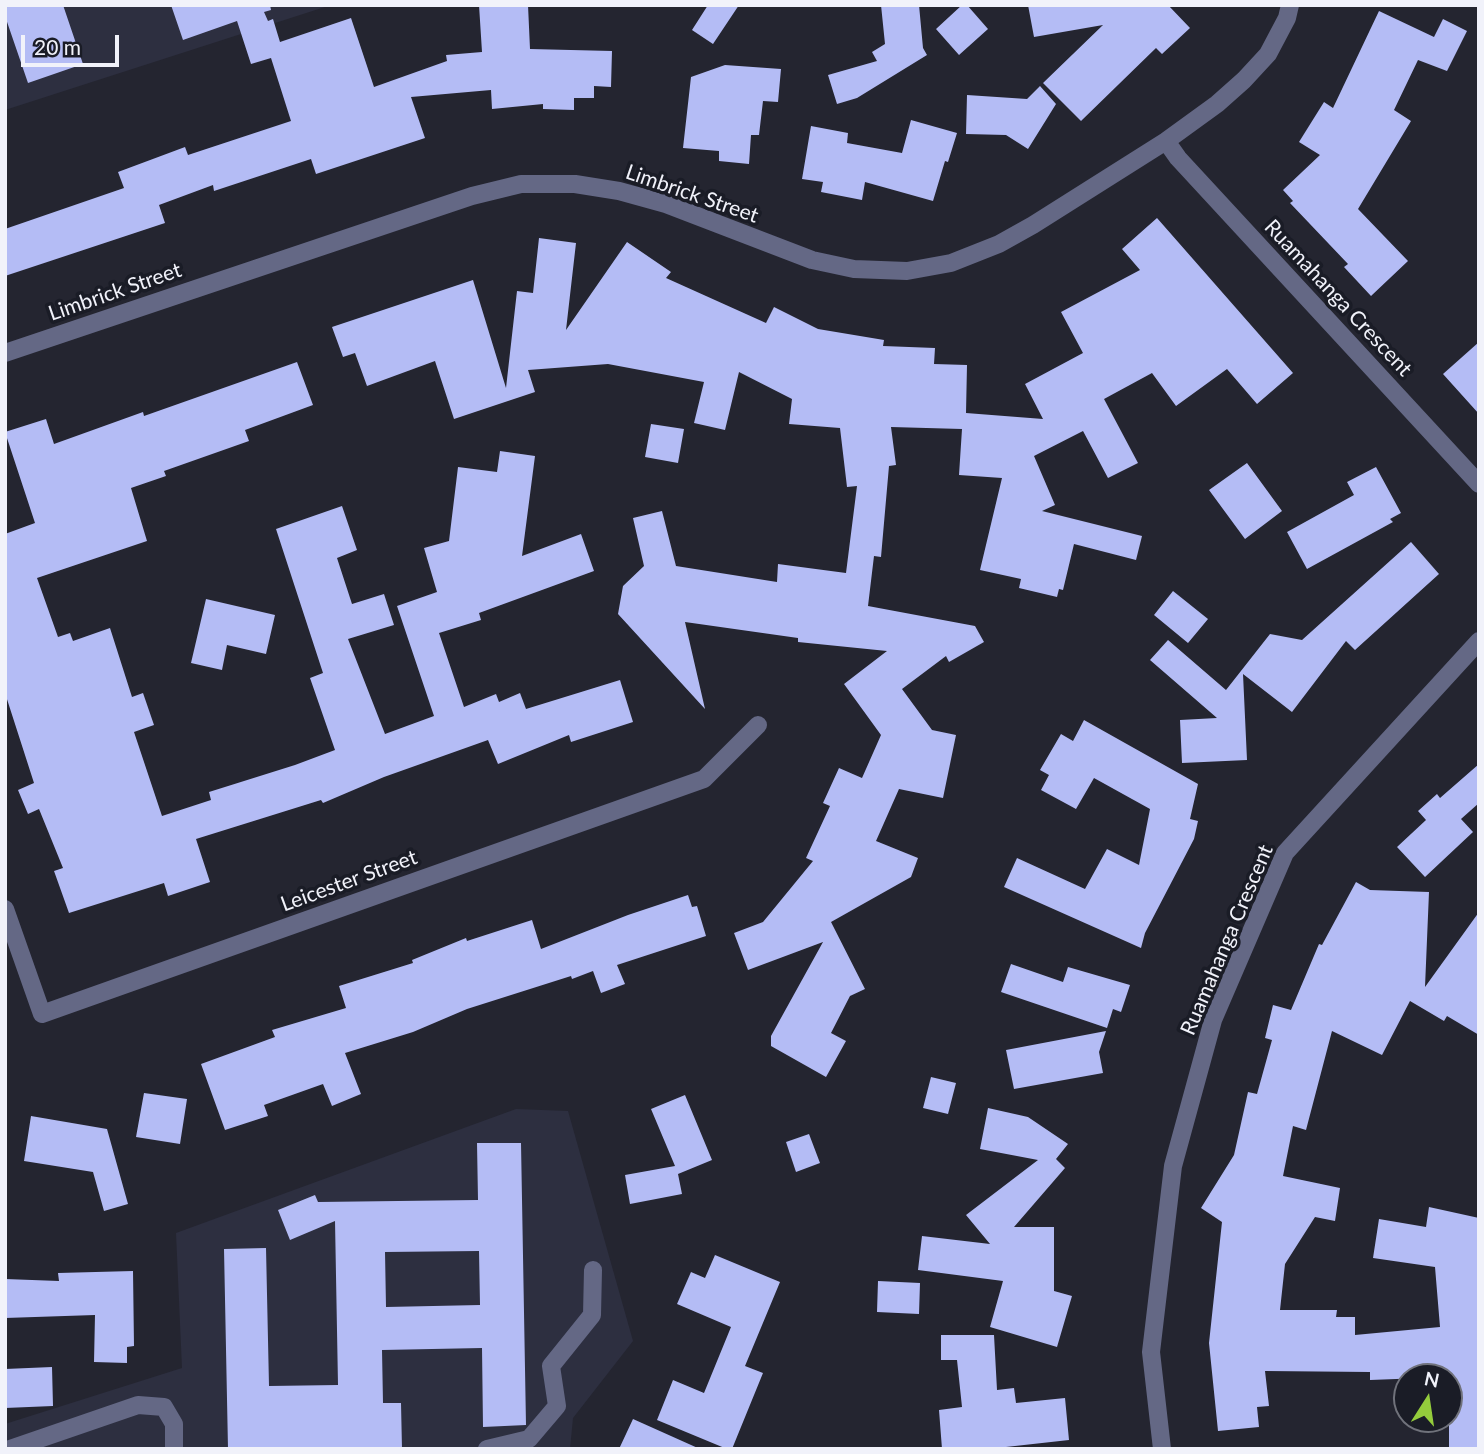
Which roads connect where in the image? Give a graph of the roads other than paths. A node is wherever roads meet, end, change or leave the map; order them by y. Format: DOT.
graph roads {
  1 [pos="1290,5"];
  2 [pos="1166,141"];
  3 [pos="5,353"];
  4 [pos="1479,484"];
  5 [pos="1479,641"];
  6 [pos="758,725"];
  7 [pos="5,909"];
  8 [pos="593,1270"];
  9 [pos="10,1449"];
  10 [pos="174,1449"];
  11 [pos="487,1449"];
  12 [pos="1162,1449"];
  1 -- 2 [label="street, Limbrick Street"];
  2 -- 3 [label="street, Limbrick Street"];
  2 -- 4 [label="street, Ruamahanga Crescent"];
  5 -- 12 [label="street, Ruamahanga Crescent"];
  6 -- 7 [label="street, Leicester Street"];
  8 -- 11 [label="street"];
  9 -- 10 [label="street"];
}
